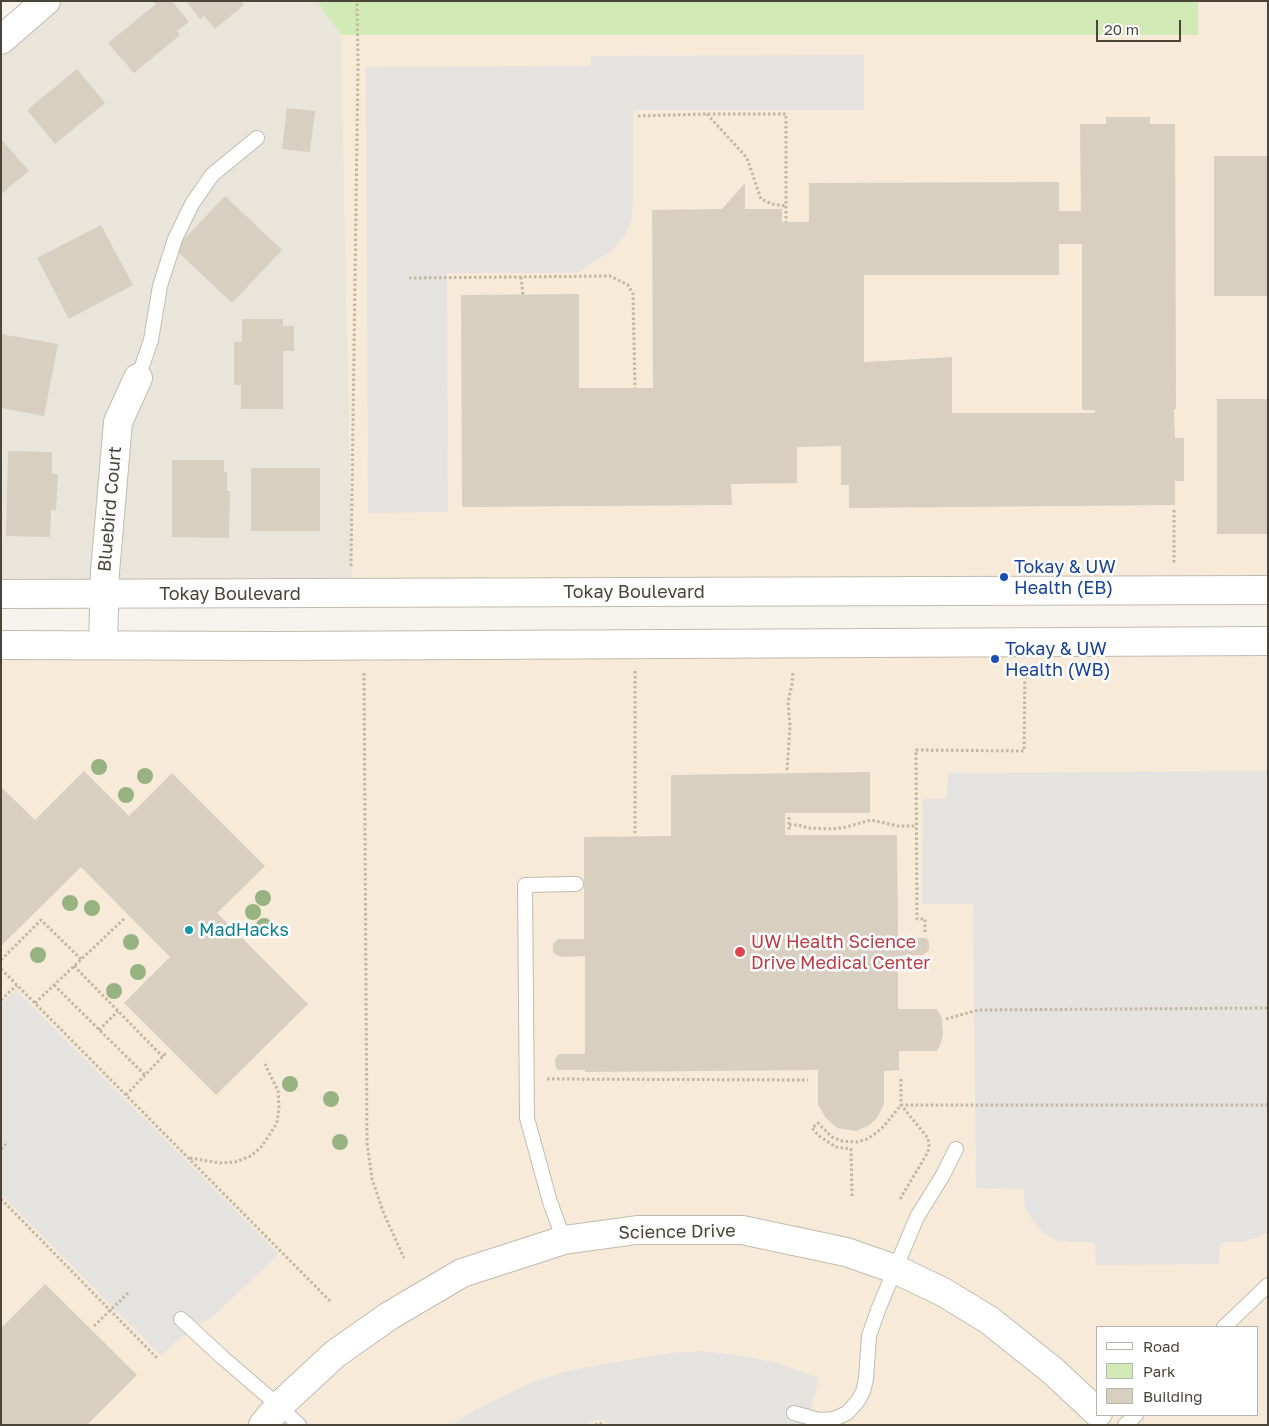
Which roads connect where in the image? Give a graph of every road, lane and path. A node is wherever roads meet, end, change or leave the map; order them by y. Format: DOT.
graph roads {
  1 [pos="46,1"];
  2 [pos="357,1"];
  3 [pos="1,40"];
  4 [pos="707,114"];
  5 [pos="638,116"];
  6 [pos="257,138"];
  7 [pos="786,206"];
  8 [pos="786,222"];
  9 [pos="521,277"];
  10 [pos="409,278"];
  11 [pos="523,295"];
  12 [pos="138,378"];
  13 [pos="635,388"];
  14 [pos="1174,510"];
  15 [pos="1174,569"];
  16 [pos="351,570"];
  17 [pos="1268,590"];
  18 [pos="1,594"];
  19 [pos="104,595"];
  20 [pos="1268,641"];
  21 [pos="1,645"];
  22 [pos="103,645"];
  23 [pos="635,670"];
  24 [pos="793,670"];
  25 [pos="1025,670"];
  26 [pos="364,671"];
  27 [pos="787,770"];
  28 [pos="789,817"];
  29 [pos="789,825"];
  30 [pos="917,826"];
  31 [pos="789,832"];
  32 [pos="635,833"];
  33 [pos="576,884"];
  34 [pos="125,918"];
  35 [pos="925,932"];
  36 [pos="81,959"];
  37 [pos="1,960"];
  38 [pos="74,966"];
  39 [pos="1,969"];
  40 [pos="17,985"];
  41 [pos="54,985"];
  42 [pos="1,1000"];
  43 [pos="35,1003"];
  44 [pos="1268,1008"];
  45 [pos="118,1011"];
  46 [pos="946,1018"];
  47 [pos="99,1030"];
  48 [pos="167,1052"];
  49 [pos="163,1056"];
  50 [pos="265,1064"];
  51 [pos="145,1075"];
  52 [pos="901,1078"];
  53 [pos="526,1079"];
  54 [pos="808,1080"];
  55 [pos="126,1094"];
  56 [pos="901,1105"];
  57 [pos="1268,1105"];
  58 [pos="6,1144"];
  59 [pos="1,1149"];
  60 [pos="956,1149"];
  61 [pos="189,1158"];
  62 [pos="852,1196"];
  63 [pos="1,1199"];
  64 [pos="899,1200"];
  65 [pos="564,1240"];
  66 [pos="404,1258"];
  67 [pos="895,1269"];
  68 [pos="1268,1285"];
  69 [pos="129,1292"];
  70 [pos="330,1300"];
  71 [pos="110,1311"];
  72 [pos="181,1319"];
  73 [pos="94,1326"];
  74 [pos="1225,1326"];
  75 [pos="157,1358"];
  76 [pos="1096,1411"];
  77 [pos="794,1413"];
  78 [pos="271,1415"];
  79 [pos="1101,1416"];
  80 [pos="1135,1416"];
  81 [pos="299,1425"];
  82 [pos="595,1425"];
  83 [pos="604,1425"];
  84 [pos="1111,1425"];
  85 [pos="1126,1425"];
  1 -- 3 [label="street"];
  2 -- 16 [label="path"];
  4 -- 5 [label="path"];
  4 -- 7 [label="path"];
  4 -- 7 [label="path"];
  6 -- 12 [label="lane"];
  7 -- 8 [label="path"];
  9 -- 10 [label="path"];
  9 -- 11 [label="path"];
  9 -- 13 [label="path"];
  12 -- 19 [label="street, Bluebird Court"];
  14 -- 15 [label="path"];
  17 -- 19 [label="street, Tokay Boulevard"];
  18 -- 19 [label="street, Tokay Boulevard"];
  19 -- 22 [label="street, Bluebird Court"];
  20 -- 22 [label="street"];
  21 -- 22 [label="street"];
  23 -- 32 [label="path"];
  24 -- 27 [label="path"];
  25 -- 30 [label="path"];
  26 -- 66 [label="path"];
  28 -- 29 [label="path"];
  29 -- 30 [label="path"];
  29 -- 31 [label="path"];
  30 -- 35 [label="path"];
  33 -- 53 [label="lane"];
  34 -- 36 [label="path"];
  36 -- 37 [label="path"];
  36 -- 38 [label="path"];
  38 -- 41 [label="path"];
  38 -- 45 [label="path"];
  39 -- 40 [label="path"];
  40 -- 42 [label="path"];
  40 -- 43 [label="path"];
  41 -- 43 [label="path"];
  41 -- 47 [label="path"];
  43 -- 55 [label="path"];
  44 -- 46 [label="path"];
  45 -- 47 [label="path"];
  45 -- 49 [label="path"];
  47 -- 51 [label="path"];
  48 -- 49 [label="path"];
  49 -- 51 [label="path"];
  50 -- 61 [label="path"];
  51 -- 55 [label="path"];
  52 -- 56 [label="path"];
  53 -- 54 [label="path"];
  53 -- 65 [label="lane"];
  55 -- 61 [label="path"];
  56 -- 57 [label="path"];
  56 -- 62 [label="path"];
  56 -- 64 [label="path"];
  58 -- 59 [label="path"];
  60 -- 67 [label="lane"];
  61 -- 70 [label="path"];
  63 -- 71 [label="path"];
  65 -- 67 [label="street, Science Drive"];
  65 -- 78 [label="street, Science Drive"];
  67 -- 76 [label="street, Science Drive"];
  67 -- 77 [label="lane"];
  68 -- 74 [label="lane"];
  69 -- 71 [label="path"];
  71 -- 73 [label="path"];
  71 -- 75 [label="path"];
  72 -- 78 [label="lane"];
  78 -- 81 [label="lane"];
  79 -- 84 [label="street, Science Drive"];
  80 -- 85 [label="lane"];
  82 -- 83 [label="path"];
}
